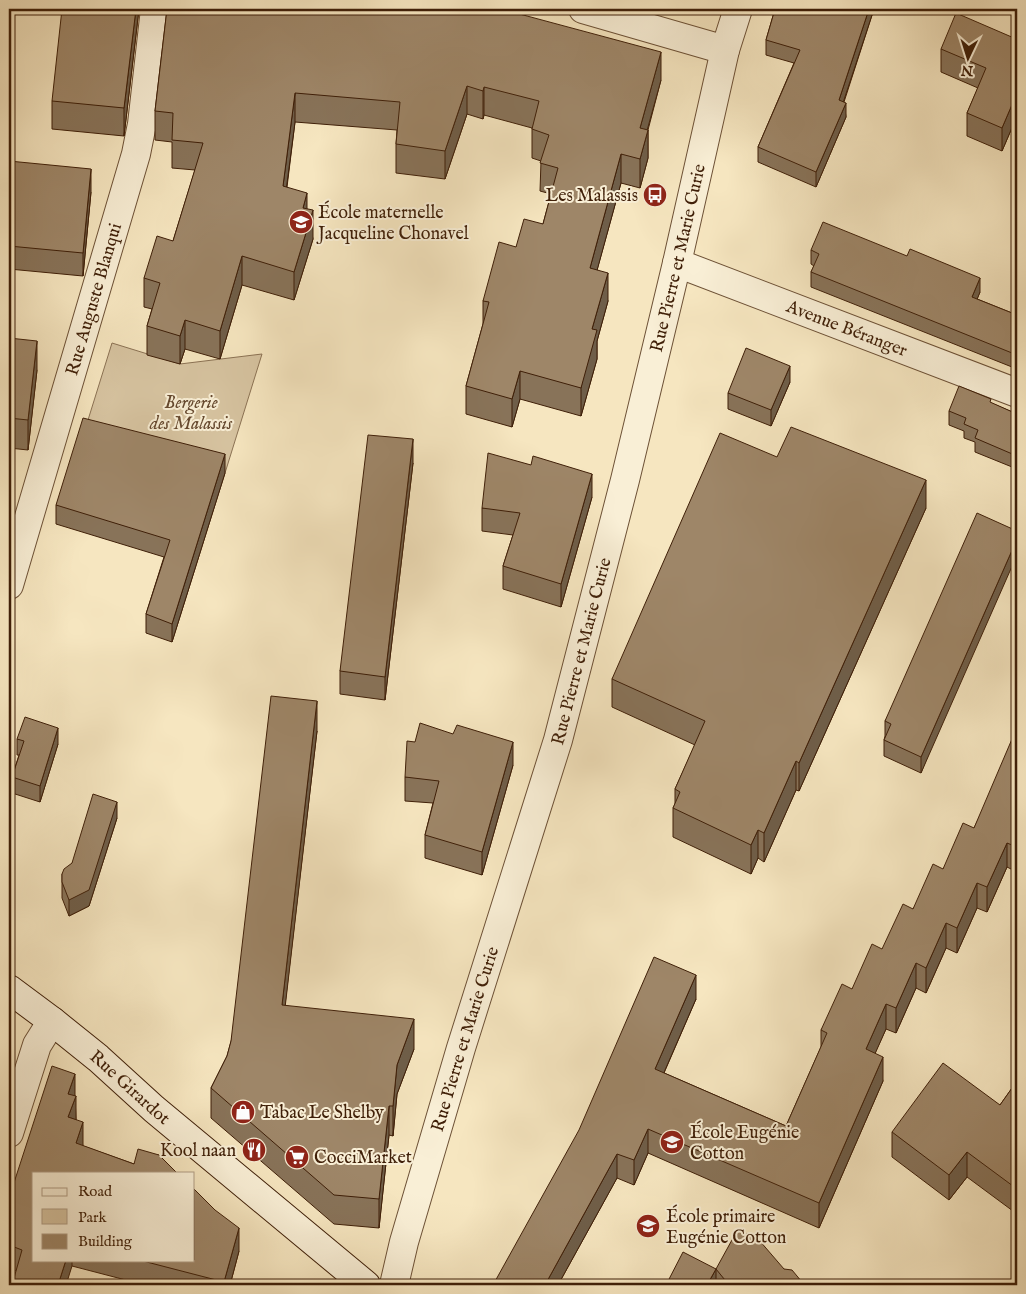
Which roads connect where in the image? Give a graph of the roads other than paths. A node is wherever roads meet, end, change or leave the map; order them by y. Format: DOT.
graph roads {
  1 [pos="155,9"];
  2 [pos="583,9"];
  3 [pos="738,9"];
  4 [pos="724,50"];
  5 [pos="677,263"];
  6 [pos="1017,393"];
  7 [pos="9,585"];
  8 [pos="9,989"];
  9 [pos="52,1021"];
  10 [pos="9,1133"];
  11 [pos="366,1285"];
  12 [pos="394,1285"];
  1 -- 7 [label="street, Rue Auguste Blanqui"];
  2 -- 4 [label="street"];
  3 -- 4 [label="street, Rue Pierre et Marie Curie"];
  4 -- 5 [label="street, Rue Pierre et Marie Curie"];
  5 -- 6 [label="street, Avenue Béranger"];
  5 -- 12 [label="street, Rue Pierre et Marie Curie"];
  8 -- 9 [label="street, Rue Girardot"];
  9 -- 10 [label="street"];
  9 -- 11 [label="street, Rue Girardot"];
}
